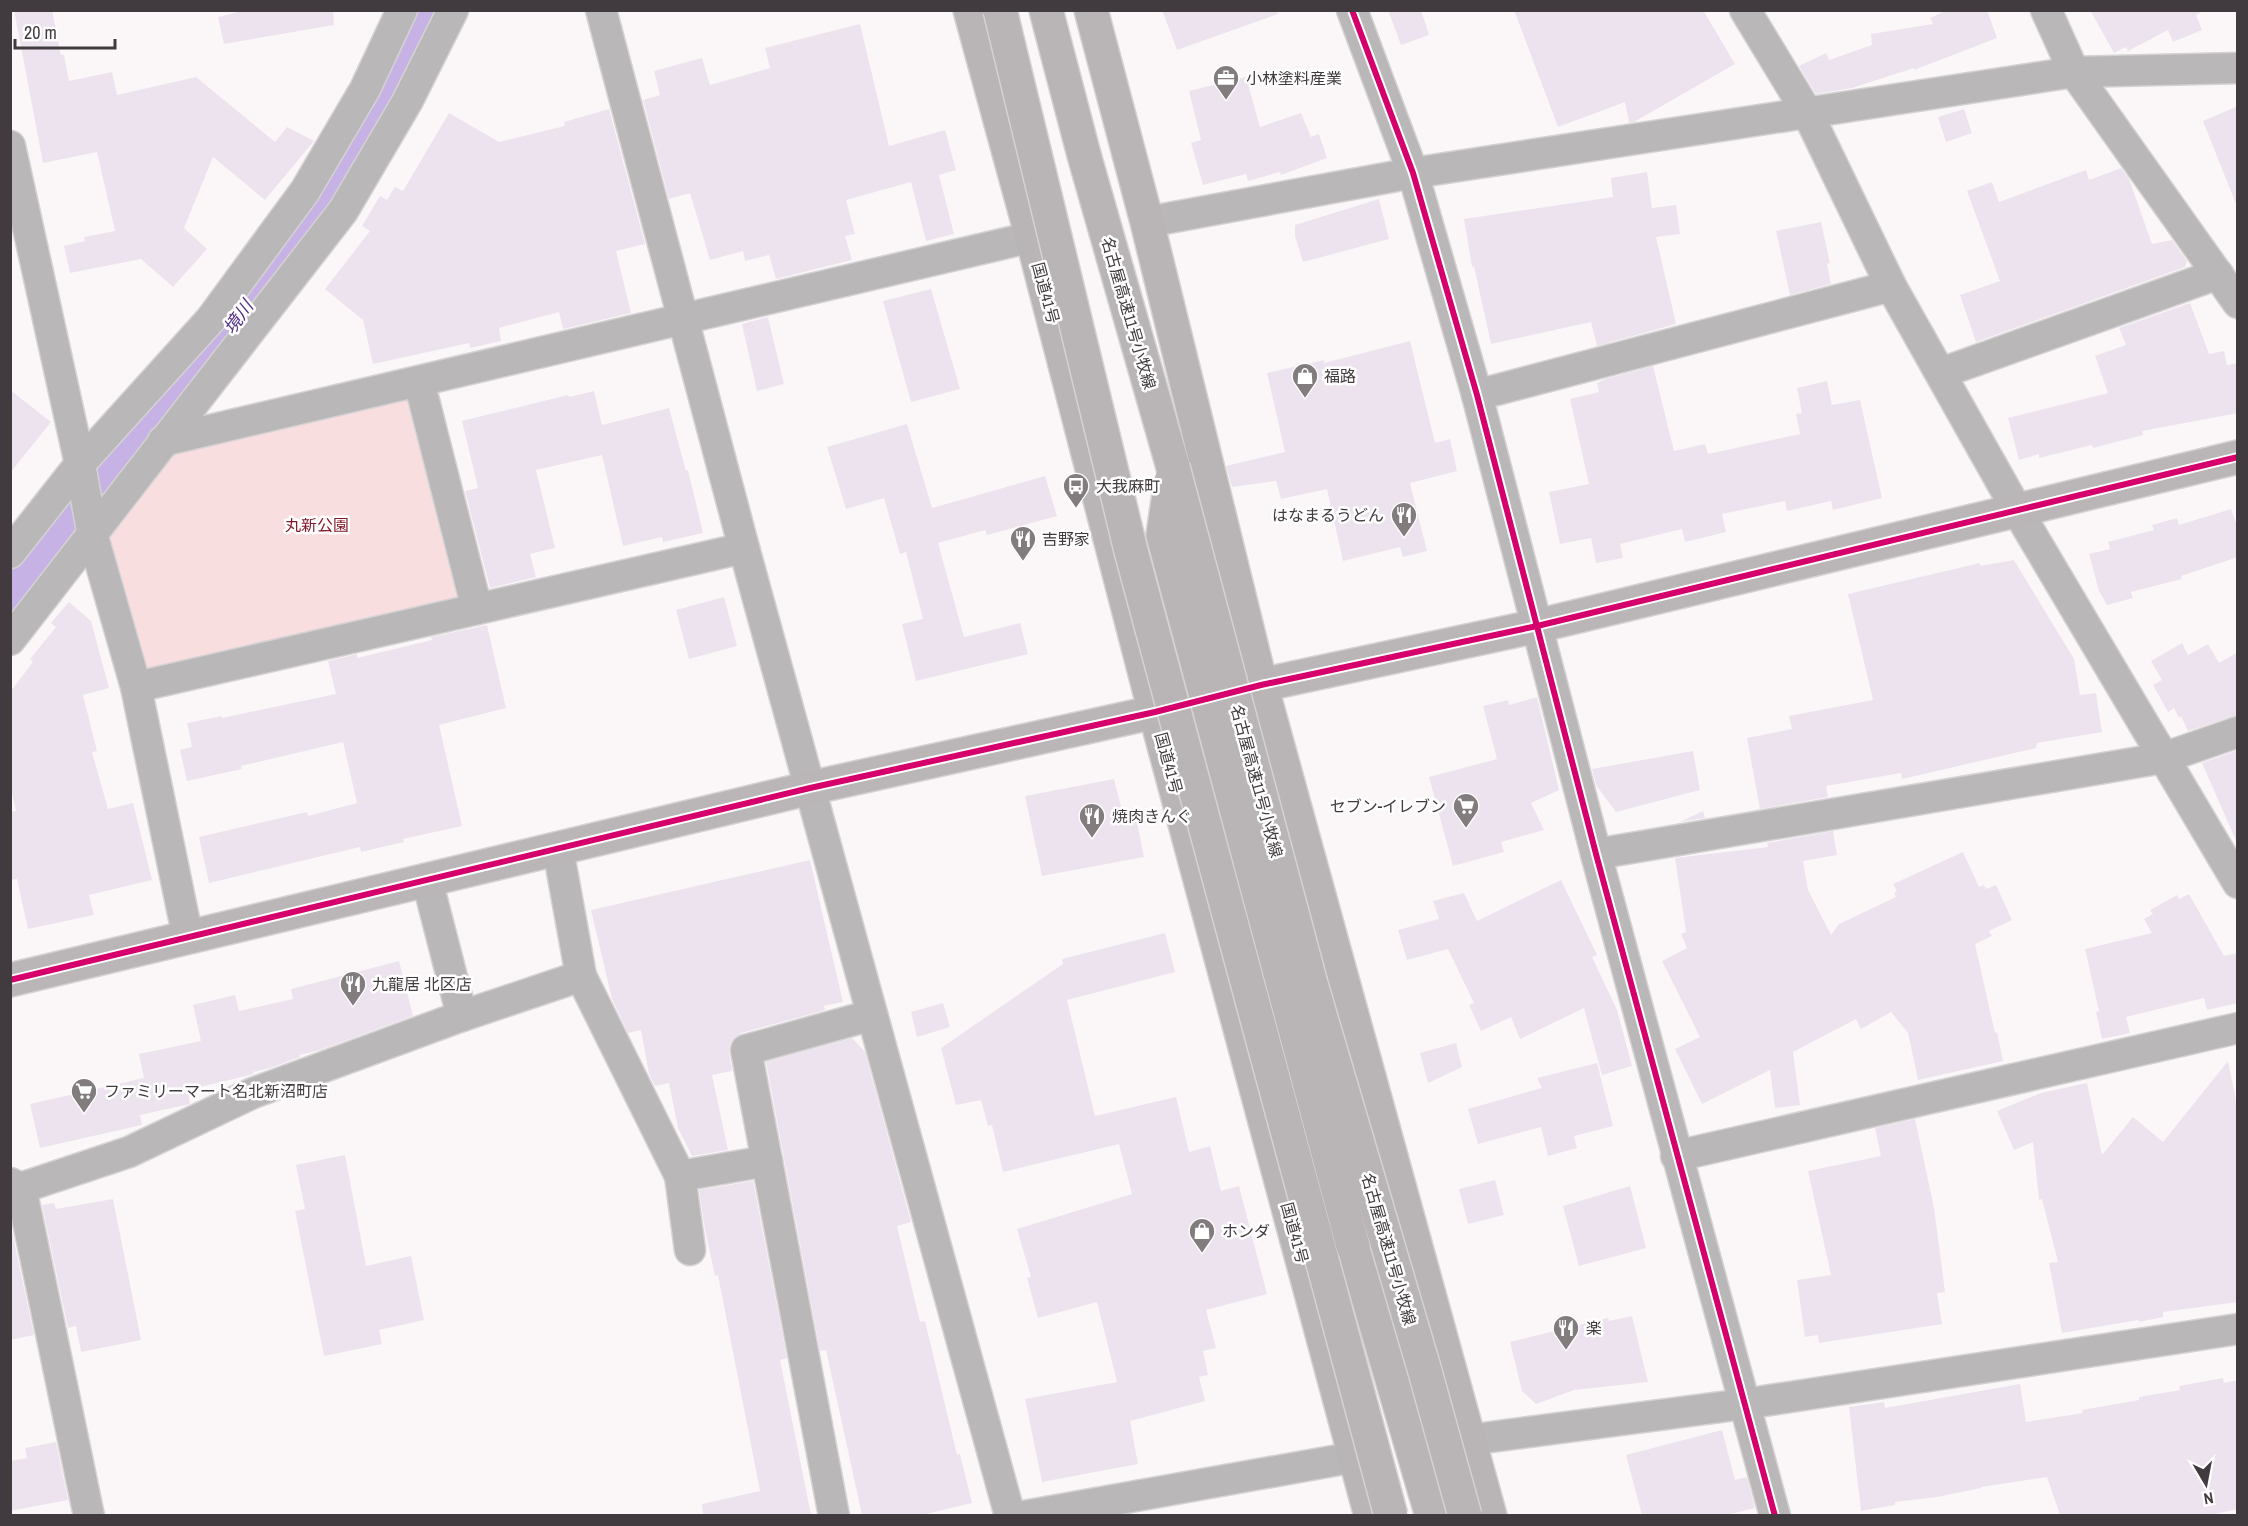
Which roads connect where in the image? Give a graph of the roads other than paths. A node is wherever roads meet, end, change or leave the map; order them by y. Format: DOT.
graph roads {
  1 [pos="402,10"];
  2 [pos="453,10"];
  3 [pos="601,10"];
  4 [pos="970,10"];
  5 [pos="1000,10"];
  6 [pos="1046,10"];
  7 [pos="1091,10"];
  8 [pos="1352,10"];
  9 [pos="1745,10"];
  10 [pos="2046,10"];
  11 [pos="2238,68"];
  12 [pos="2074,72"];
  13 [pos="1808,114"];
  14 [pos="10,146"];
  15 [pos="1413,173"];
  16 [pos="1147,222"];
  17 [pos="1032,237"];
  18 [pos="2218,274"];
  19 [pos="1891,286"];
  20 [pos="2238,303"];
  21 [pos="682,320"];
  22 [pos="1941,374"];
  23 [pos="419,381"];
  24 [pos="1477,395"];
  25 [pos="164,441"];
  26 [pos="2238,457"];
  27 [pos="80,466"];
  28 [pos="1173,467"];
  29 [pos="2018,510"];
  30 [pos="93,535"];
  31 [pos="744,548"];
  32 [pos="10,553"];
  33 [pos="477,609"];
  34 [pos="1537,626"];
  35 [pos="10,640"];
  36 [pos="1262,685"];
  37 [pos="136,687"];
  38 [pos="1155,712"];
  39 [pos="2238,732"];
  40 [pos="2163,758"];
  41 [pos="810,788"];
  42 [pos="558,849"];
  43 [pos="1596,854"];
  44 [pos="427,880"];
  45 [pos="2238,883"];
  46 [pos="188,938"];
  47 [pos="581,976"];
  48 [pos="10,980"];
  49 [pos="872,1015"];
  50 [pos="462,1016"];
  51 [pos="2238,1028"];
  52 [pos="1676,1156"];
  53 [pos="767,1161"];
  54 [pos="680,1176"];
  55 [pos="16,1185"];
  56 [pos="690,1250"];
  57 [pos="2238,1329"];
  58 [pos="1744,1404"];
  59 [pos="1468,1440"];
  60 [pos="1355,1457"];
  61 [pos="90,1515"];
  62 [pos="834,1515"];
  63 [pos="1010,1515"];
  64 [pos="1024,1515"];
  65 [pos="1371,1515"];
  66 [pos="1391,1515"];
  67 [pos="1432,1515"];
  68 [pos="1465,1515"];
  69 [pos="1490,1515"];
  70 [pos="1775,1515"];
  1 -- 27 [label="street"];
  2 -- 25 [label="street"];
  3 -- 21 [label="street"];
  4 -- 17 [label="highway, 国道41号"];
  5 -- 66 [label="highway, bridge"];
  6 -- 28 [label="highway, 名古屋高速11号小牧線"];
  7 -- 16 [label="highway"];
  8 -- 15 [label="street"];
  9 -- 13 [label="street"];
  10 -- 12 [label="street"];
  11 -- 12 [label="street"];
  12 -- 13 [label="street"];
  12 -- 18 [label="street"];
  13 -- 15 [label="street"];
  13 -- 19 [label="street"];
  14 -- 27 [label="street"];
  15 -- 16 [label="street"];
  15 -- 24 [label="street"];
  16 -- 36 [label="highway"];
  17 -- 21 [label="street"];
  17 -- 38 [label="highway, 国道41号"];
  18 -- 20 [label="street"];
  18 -- 22 [label="street"];
  19 -- 22 [label="street"];
  19 -- 24 [label="street"];
  21 -- 23 [label="street"];
  21 -- 31 [label="street"];
  22 -- 29 [label="street"];
  23 -- 25 [label="street"];
  23 -- 33 [label="street"];
  24 -- 34 [label="street"];
  25 -- 30 [label="street"];
  26 -- 29 [label="street"];
  27 -- 30 [label="street"];
  27 -- 32 [label="street"];
  28 -- 67 [label="highway, bridge"];
  28 -- 68 [label="highway, 名古屋高速11号小牧線, bridge"];
  29 -- 34 [label="street"];
  29 -- 40 [label="street"];
  30 -- 35 [label="street"];
  30 -- 37 [label="street"];
  31 -- 33 [label="street"];
  31 -- 41 [label="street"];
  33 -- 37 [label="street"];
  34 -- 36 [label="street"];
  34 -- 43 [label="street"];
  36 -- 38 [label="street"];
  36 -- 59 [label="highway"];
  37 -- 46 [label="street"];
  38 -- 41 [label="street"];
  38 -- 60 [label="highway, 国道41号"];
  39 -- 40 [label="street"];
  40 -- 43 [label="street"];
  40 -- 45 [label="street"];
  41 -- 42 [label="street"];
  41 -- 49 [label="street"];
  42 -- 44 [label="street"];
  42 -- 47 [label="street"];
  43 -- 52 [label="street"];
  44 -- 46 [label="street"];
  44 -- 50 [label="street"];
  46 -- 48 [label="street"];
  47 -- 50 [label="street"];
  47 -- 54 [label="street"];
  49 -- 53 [label="street"];
  49 -- 63 [label="street"];
  50 -- 55 [label="street"];
  51 -- 52 [label="street"];
  52 -- 58 [label="street"];
  53 -- 54 [label="street"];
  53 -- 62 [label="street"];
  54 -- 56 [label="street"];
  55 -- 61 [label="street"];
  57 -- 58 [label="street"];
  58 -- 59 [label="street"];
  58 -- 70 [label="street"];
  59 -- 69 [label="highway"];
  60 -- 64 [label="street"];
  60 -- 65 [label="highway, 国道41号"];
}
